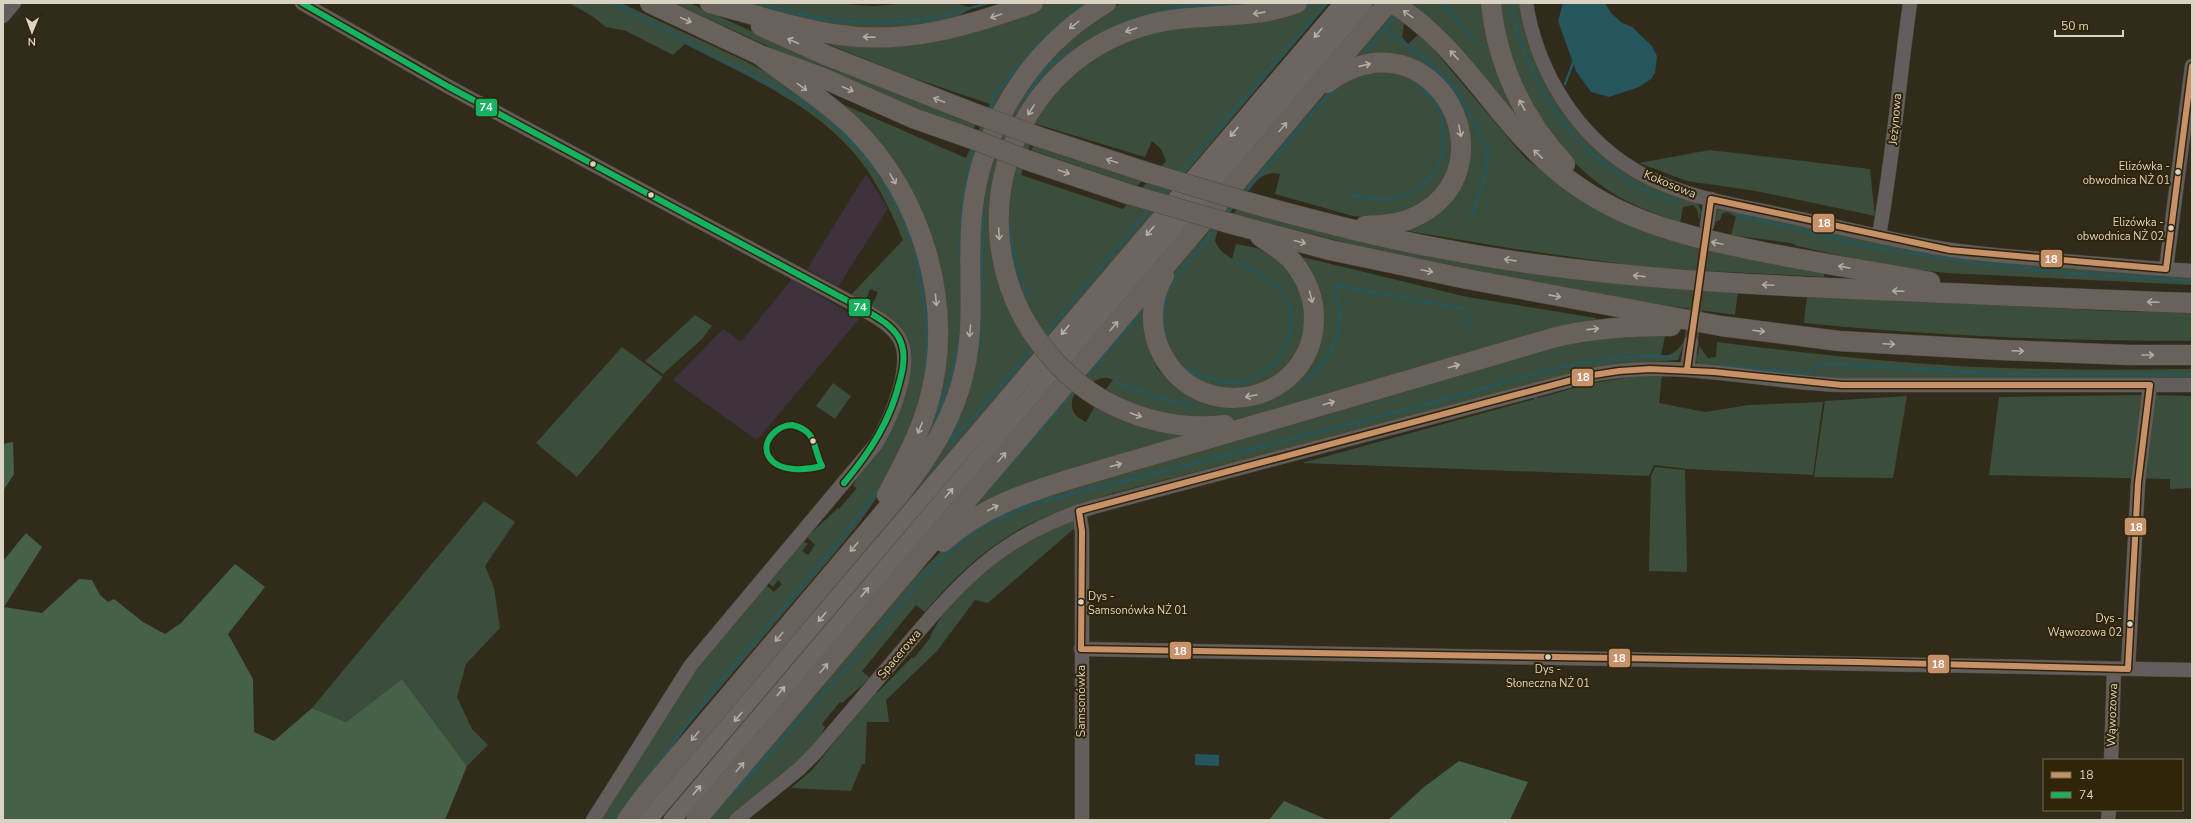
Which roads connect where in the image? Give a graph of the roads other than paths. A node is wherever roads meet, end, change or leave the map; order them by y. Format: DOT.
graph roads {
  1 [pos="14,3"];
  2 [pos="302,3"];
  3 [pos="650,3"];
  4 [pos="710,3"];
  5 [pos="1033,3"];
  6 [pos="1106,3"];
  7 [pos="1297,3"];
  8 [pos="1343,3"];
  9 [pos="1364,3"];
  10 [pos="1388,3"];
  11 [pos="1392,3"];
  12 [pos="1491,3"];
  13 [pos="1526,3"];
  14 [pos="1910,3"];
  15 [pos="3,16"];
  16 [pos="760,55"];
  17 [pos="2192,66"];
  18 [pos="1308,97"];
  19 [pos="1710,199"];
  20 [pos="1614,208"];
  21 [pos="1707,225"];
  22 [pos="1345,227"];
  23 [pos="1249,229"];
  24 [pos="1878,235"];
  25 [pos="1176,253"];
  26 [pos="2166,270"];
  27 [pos="2192,271"];
  28 [pos="2021,296"];
  29 [pos="2192,303"];
  30 [pos="1721,326"];
  31 [pos="1690,342"];
  32 [pos="2192,355"];
  33 [pos="1687,370"];
  34 [pos="2150,385"];
  35 [pos="2192,385"];
  36 [pos="1292,414"];
  37 [pos="1079,511"];
  38 [pos="869,530"];
  39 [pos="896,583"];
  40 [pos="1081,649"];
  41 [pos="2114,669"];
  42 [pos="2128,669"];
  43 [pos="2192,670"];
  44 [pos="2111,759"];
  45 [pos="593,820"];
  46 [pos="627,820"];
  47 [pos="648,820"];
  48 [pos="672,820"];
  49 [pos="696,820"];
  50 [pos="736,820"];
  51 [pos="1082,820"];
  1 -- 15 [label="street"];
  2 -- 45 [label="street"];
  3 -- 16 [label="highway, one-way"];
  5 -- 4 [label="highway, one-way"];
  22 -- 4 [label="highway, one-way, bridge"];
  6 -- 38 [label="highway, one-way"];
  7 -- 36 [label="highway, one-way, bridge"];
  8 -- 47 [label="main road, one-way"];
  48 -- 9 [label="main road, one-way"];
  10 -- 18 [label="highway"];
  20 -- 11 [label="highway, one-way"];
  20 -- 12 [label="highway, one-way"];
  13 -- 19 [label="street, Kokosowa"];
  14 -- 24 [label="street, Jeżynowa"];
  16 -- 23 [label="highway, one-way, bridge"];
  16 -- 38 [label="highway, one-way"];
  17 -- 26 [label="street"];
  18 -- 22 [label="highway, one-way"];
  25 -- 18 [label="highway, one-way"];
  19 -- 21 [label="street"];
  19 -- 24 [label="street, Kokosowa"];
  28 -- 20 [label="highway, one-way"];
  28 -- 22 [label="highway, one-way"];
  23 -- 25 [label="highway, one-way"];
  23 -- 30 [label="highway, one-way"];
  24 -- 26 [label="street, Kokosowa"];
  39 -- 25 [label="highway, one-way"];
  26 -- 27 [label="street, Kokosowa"];
  29 -- 28 [label="highway, one-way"];
  30 -- 32 [label="highway, one-way"];
  36 -- 30 [label="highway, one-way"];
  31 -- 33 [label="street"];
  33 -- 34 [label="street, Spacerowa"];
  33 -- 37 [label="street, Spacerowa"];
  34 -- 35 [label="street, Spacerowa"];
  34 -- 42 [label="street"];
  39 -- 36 [label="highway, one-way"];
  37 -- 40 [label="street, Samsonówka"];
  37 -- 50 [label="street, Spacerowa"];
  38 -- 46 [label="highway, one-way"];
  49 -- 39 [label="highway, one-way"];
  40 -- 41 [label="street"];
  40 -- 51 [label="street, Samsonówka"];
  41 -- 42 [label="street"];
  41 -- 44 [label="street, Wąwozowa"];
  42 -- 43 [label="street"];
}
